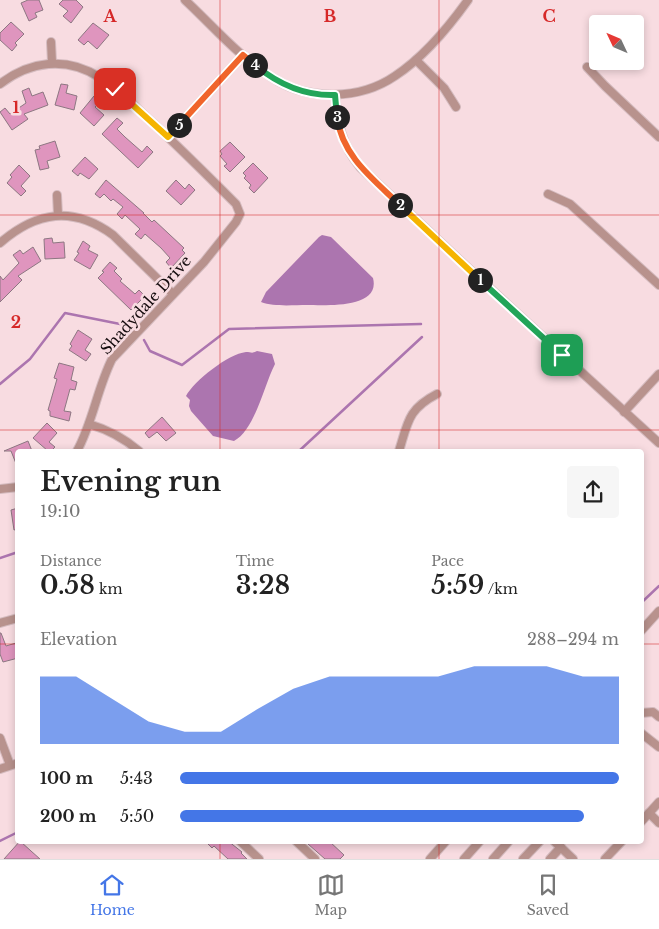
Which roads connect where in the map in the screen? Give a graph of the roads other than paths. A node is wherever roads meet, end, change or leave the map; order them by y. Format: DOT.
graph roads {
  1 [pos="185,0"];
  2 [pos="468,0"];
  3 [pos="51,42"];
  4 [pos="243,55"];
  5 [pos="416,60"];
  6 [pos="52,62"];
  7 [pos="587,67"];
  8 [pos="0,84"];
  9 [pos="335,95"];
  10 [pos="456,107"];
  11 [pos="168,137"];
  12 [pos="659,137"];
  13 [pos="548,194"];
  14 [pos="57,195"];
  15 [pos="58,215"];
  16 [pos="0,243"];
  17 [pos="659,285"];
  18 [pos="173,294"];
  19 [pos="659,374"];
  20 [pos="437,394"];
  21 [pos="624,412"];
  22 [pos="89,424"];
  23 [pos="659,443"];
  24 [pos="78,449"];
  25 [pos="136,449"];
  26 [pos="400,449"];
  27 [pos="15,488"];
  28 [pos="0,490"];
  29 [pos="659,611"];
  30 [pos="15,619"];
  31 [pos="0,623"];
  32 [pos="644,628"];
  33 [pos="644,713"];
  34 [pos="659,717"];
  35 [pos="644,735"];
  36 [pos="0,738"];
  37 [pos="659,747"];
  38 [pos="14,764"];
  39 [pos="0,769"];
  40 [pos="659,802"];
  41 [pos="649,813"];
  42 [pos="644,819"];
  43 [pos="659,823"];
  44 [pos="243,844"];
  45 [pos="299,844"];
  46 [pos="443,844"];
  47 [pos="477,844"];
  48 [pos="506,844"];
  49 [pos="537,844"];
  50 [pos="558,844"];
  51 [pos="619,844"];
  52 [pos="561,847"];
  53 [pos="259,859"];
  54 [pos="315,859"];
  55 [pos="430,859"];
  56 [pos="464,859"];
  57 [pos="493,859"];
  58 [pos="523,859"];
  59 [pos="550,859"];
  60 [pos="573,859"];
  61 [pos="605,859"];
  1 -- 4 [label="street"];
  2 -- 5 [label="street"];
  3 -- 6 [label="street"];
  4 -- 9 [label="street"];
  4 -- 11 [label="street"];
  5 -- 9 [label="street"];
  5 -- 10 [label="street"];
  6 -- 8 [label="street"];
  6 -- 11 [label="street"];
  7 -- 12 [label="street"];
  9 -- 21 [label="street"];
  11 -- 18 [label="street, Shadydale Drive"];
  13 -- 17 [label="street"];
  14 -- 15 [label="street"];
  15 -- 16 [label="street"];
  15 -- 18 [label="street"];
  18 -- 22 [label="street, Shadydale Drive"];
  19 -- 21 [label="street"];
  20 -- 26 [label="street"];
  21 -- 23 [label="street"];
  22 -- 24 [label="street, Shadydale Drive"];
  22 -- 25 [label="street"];
  27 -- 28 [label="street"];
  29 -- 32 [label="street"];
  30 -- 31 [label="street"];
  33 -- 34 [label="street"];
  35 -- 37 [label="street"];
  36 -- 38 [label="street"];
  38 -- 39 [label="street"];
  40 -- 41 [label="street"];
  41 -- 42 [label="street"];
  41 -- 43 [label="street"];
  44 -- 53 [label="street"];
  45 -- 54 [label="street"];
  46 -- 55 [label="street"];
  47 -- 56 [label="street"];
  48 -- 57 [label="street"];
  49 -- 58 [label="street"];
  50 -- 52 [label="street"];
  51 -- 61 [label="street"];
  52 -- 59 [label="street"];
  52 -- 60 [label="street"];
}
